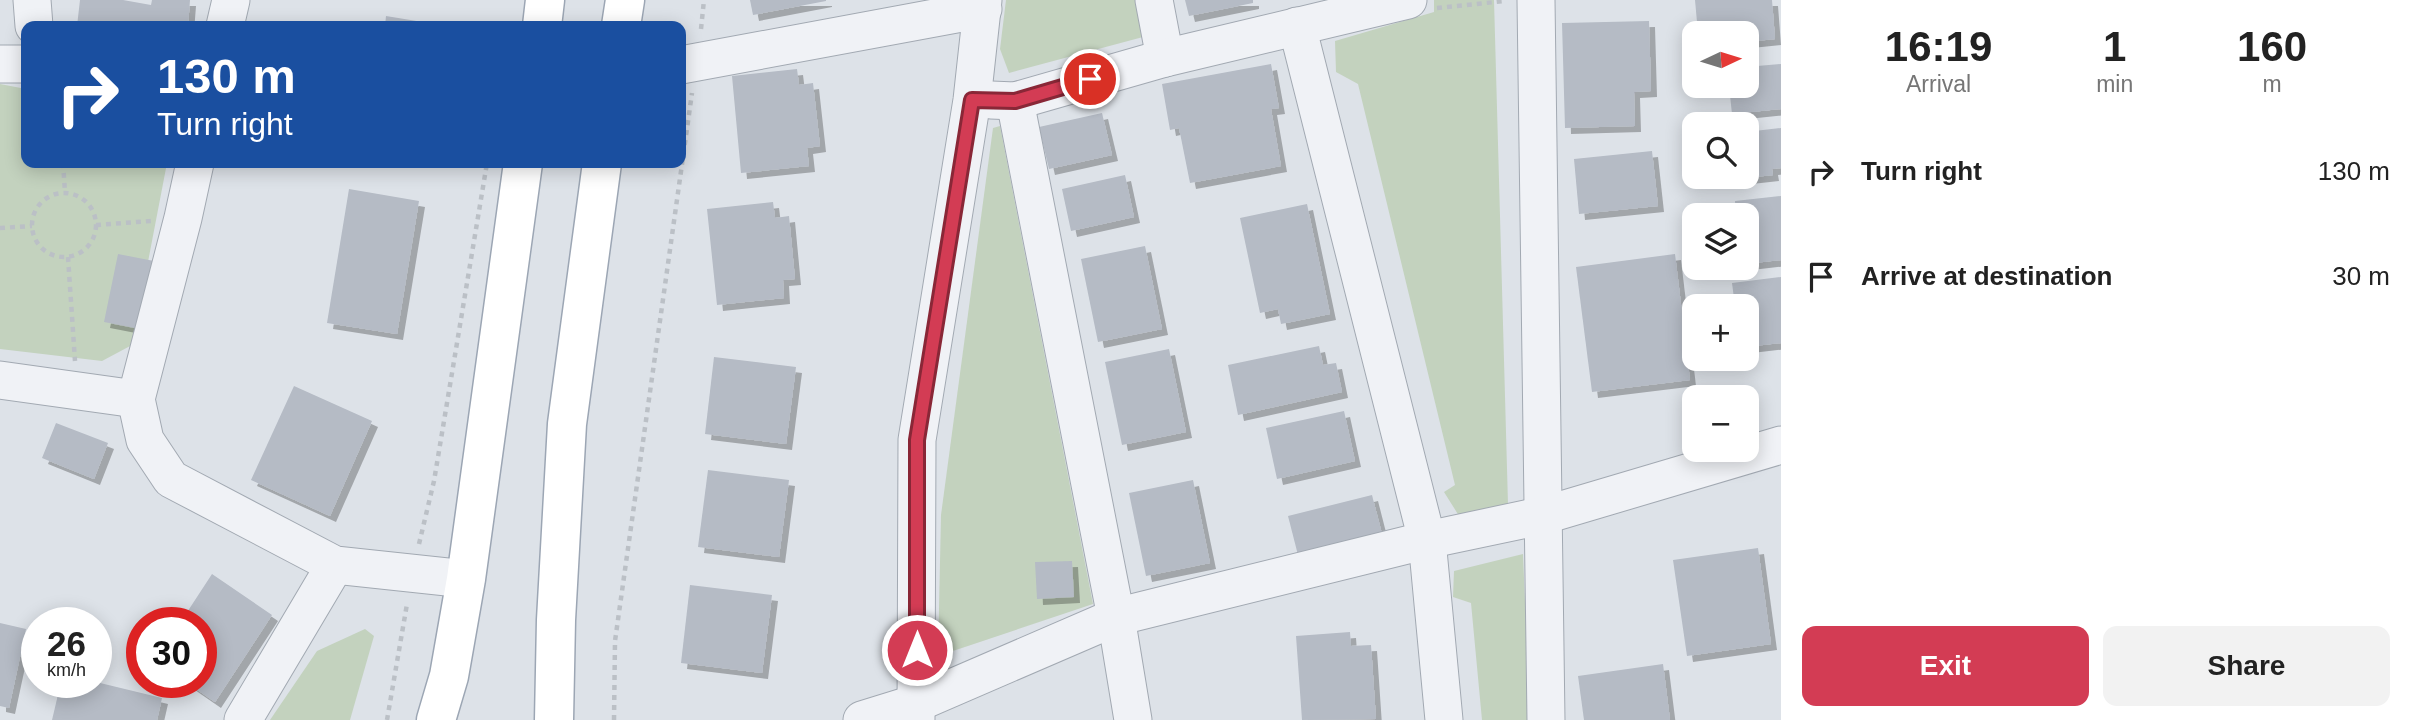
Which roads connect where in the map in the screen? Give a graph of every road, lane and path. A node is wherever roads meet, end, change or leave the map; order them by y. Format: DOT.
graph roads {
  1 [pos="32,0"];
  2 [pos="231,0"];
  3 [pos="545,0"];
  4 [pos="625,0"];
  5 [pos="705,0"];
  6 [pos="1154,0"];
  7 [pos="1513,0"];
  8 [pos="1536,0"];
  9 [pos="1419,2"];
  10 [pos="983,4"];
  11 [pos="34,21"];
  12 [pos="226,21"];
  13 [pos="543,21"];
  14 [pos="622,21"];
  15 [pos="1297,26"];
  16 [pos="1165,58"];
  17 [pos="0,64"];
  18 [pos="21,64"];
  19 [pos="688,64"];
  20 [pos="972,100"];
  21 [pos="1015,101"];
  22 [pos="63,168"];
  23 [pos="194,168"];
  24 [pos="486,168"];
  25 [pos="522,168"];
  26 [pos="601,168"];
  27 [pos="675,168"];
  28 [pos="65,192"];
  29 [pos="183,218"];
  30 [pos="96,225"];
  31 [pos="32,226"];
  32 [pos="0,228"];
  33 [pos="68,257"];
  34 [pos="0,380"];
  35 [pos="76,391"];
  36 [pos="136,399"];
  37 [pos="1778,457"];
  38 [pos="1545,515"];
  39 [pos="1427,540"];
  40 [pos="335,565"];
  41 [pos="413,573"];
  42 [pos="466,579"];
  43 [pos="1116,617"];
  44 [pos="556,620"];
  45 [pos="449,676"];
  46 [pos="916,711"];
  47 [pos="243,720"];
  48 [pos="387,720"];
  49 [pos="418,720"];
  50 [pos="436,720"];
  51 [pos="454,720"];
  52 [pos="528,720"];
  53 [pos="554,720"];
  54 [pos="614,720"];
  55 [pos="862,720"];
  56 [pos="1133,720"];
  57 [pos="1444,720"];
  58 [pos="1546,720"];
  1 -- 11 [label="street"];
  2 -- 12 [label="street"];
  3 -- 13 [label="main road"];
  4 -- 14 [label="main road"];
  5 -- 19 [label="path"];
  6 -- 16 [label="street"];
  7 -- 9 [label="path"];
  8 -- 38 [label="street"];
  9 -- 15 [label="street"];
  10 -- 19 [label="street"];
  10 -- 20 [label="street"];
  15 -- 16 [label="street"];
  15 -- 39 [label="street"];
  16 -- 21 [label="street"];
  17 -- 18 [label="street"];
  20 -- 21 [label="street"];
  20 -- 46 [label="street"];
  21 -- 43 [label="street"];
  22 -- 28 [label="path"];
  23 -- 29 [label="street"];
  24 -- 41 [label="path"];
  25 -- 42 [label="main road"];
  26 -- 44 [label="main road"];
  27 -- 54 [label="path"];
  28 -- 30 [label="path"];
  28 -- 31 [label="path"];
  29 -- 30 [label="path"];
  29 -- 36 [label="street"];
  30 -- 33 [label="path"];
  31 -- 32 [label="path"];
  31 -- 33 [label="path"];
  33 -- 35 [label="path"];
  34 -- 35 [label="street"];
  35 -- 36 [label="street"];
  36 -- 40 [label="street"];
  37 -- 38 [label="street"];
  38 -- 39 [label="street"];
  38 -- 58 [label="street"];
  39 -- 43 [label="street"];
  39 -- 57 [label="street"];
  40 -- 41 [label="street"];
  40 -- 47 [label="street"];
  41 -- 42 [label="street"];
  41 -- 48 [label="path"];
  42 -- 45 [label="main road"];
  43 -- 46 [label="street"];
  43 -- 56 [label="street"];
  44 -- 52 [label="main road"];
  44 -- 53 [label="main road"];
  45 -- 49 [label="main road"];
  45 -- 50 [label="main road"];
  45 -- 51 [label="main road"];
  46 -- 55 [label="street"];
}
